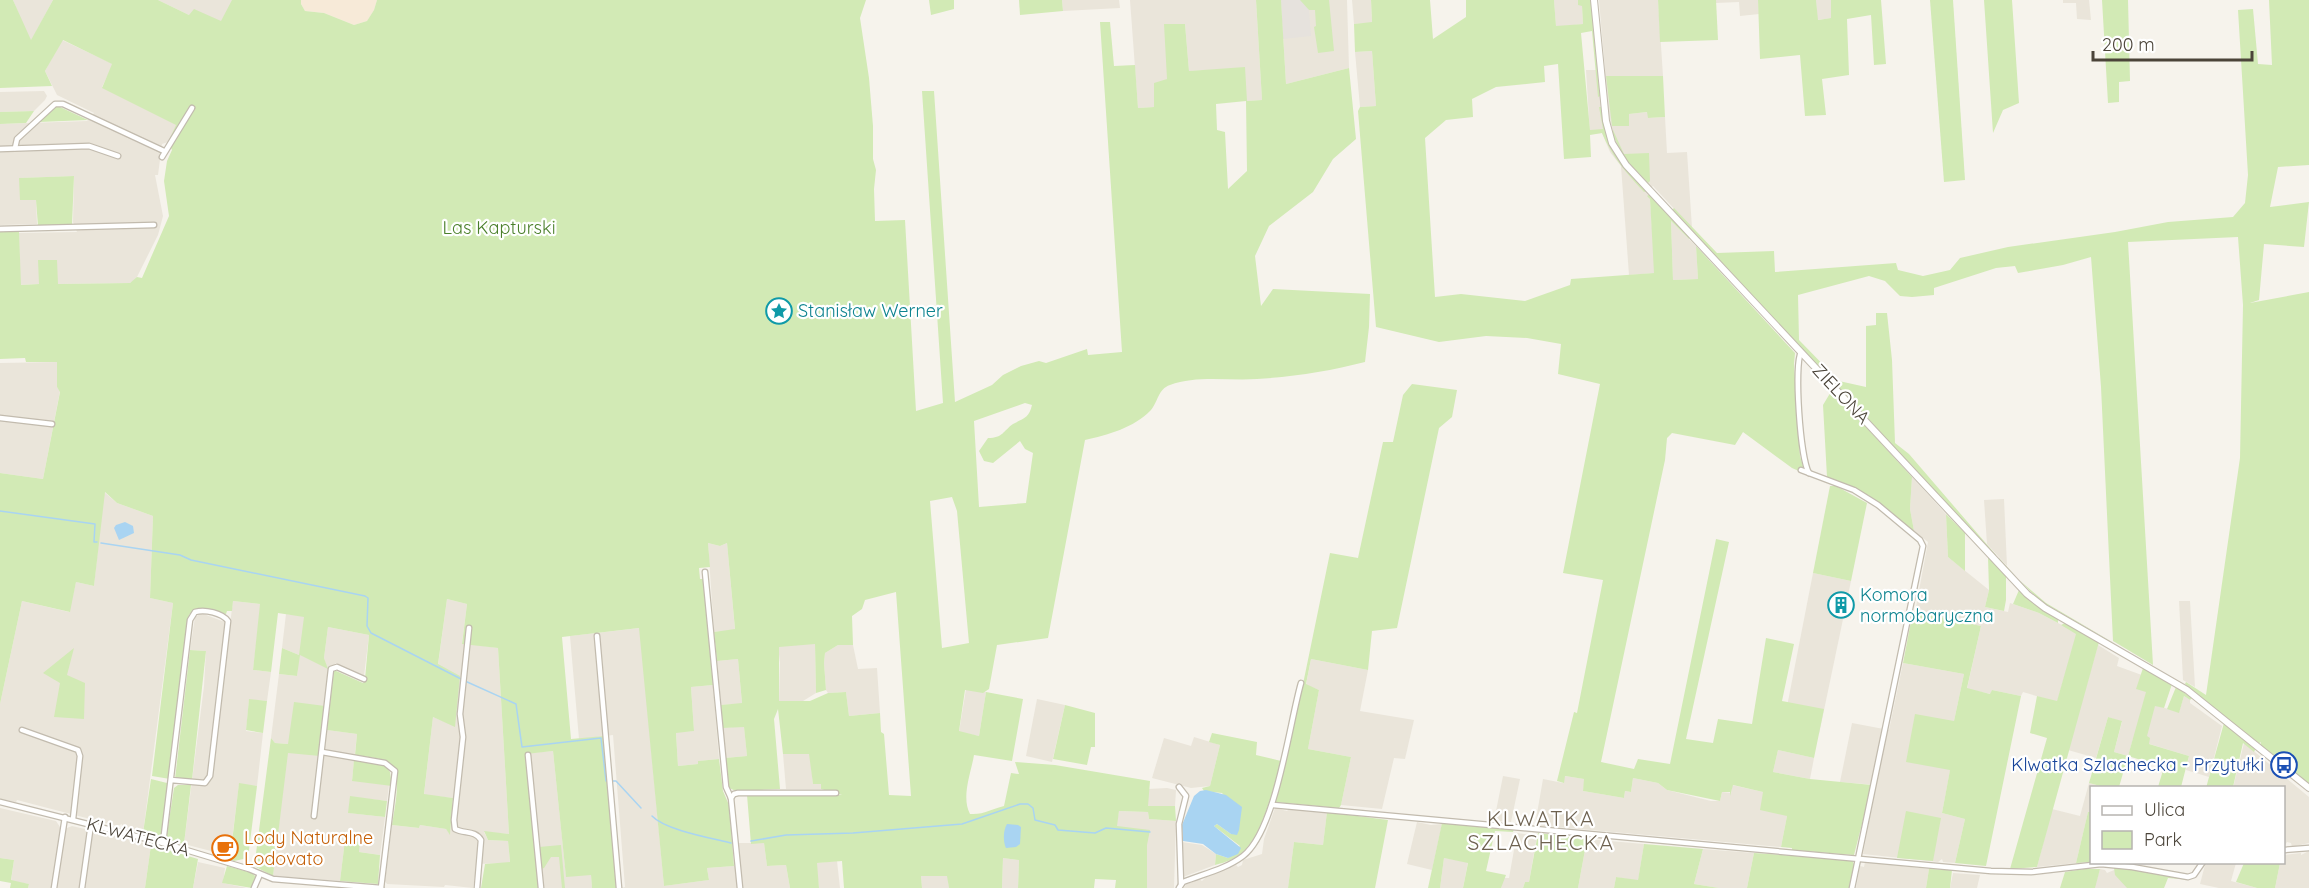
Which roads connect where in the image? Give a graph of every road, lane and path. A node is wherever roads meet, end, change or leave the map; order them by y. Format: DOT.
graph roads {
  1 [pos="1594,0"];
  2 [pos="192,108"];
  3 [pos="15,148"];
  4 [pos="0,149"];
  5 [pos="164,151"];
  6 [pos="118,156"];
  7 [pos="162,157"];
  8 [pos="154,225"];
  9 [pos="0,229"];
  10 [pos="1801,352"];
  11 [pos="0,418"];
  12 [pos="52,424"];
  13 [pos="1801,470"];
  14 [pos="1809,473"];
  15 [pos="705,572"];
  16 [pos="469,628"];
  17 [pos="597,636"];
  18 [pos="364,679"];
  19 [pos="1301,683"];
  20 [pos="22,730"];
  21 [pos="322,753"];
  22 [pos="528,755"];
  23 [pos="171,780"];
  24 [pos="1179,787"];
  25 [pos="2309,788"];
  26 [pos="836,793"];
  27 [pos="731,798"];
  28 [pos="0,802"];
  29 [pos="1273,805"];
  30 [pos="314,816"];
  31 [pos="65,817"];
  32 [pos="73,819"];
  33 [pos="90,824"];
  34 [pos="163,843"];
  35 [pos="2309,848"];
  36 [pos="2285,850"];
  37 [pos="1859,858"];
  38 [pos="2101,864"];
  39 [pos="2101,864"];
  40 [pos="2202,864"];
  41 [pos="260,874"];
  42 [pos="1180,886"];
  43 [pos="347,887"];
  44 [pos="54,888"];
  45 [pos="82,888"];
  46 [pos="254,888"];
  47 [pos="381,888"];
  48 [pos="477,888"];
  49 [pos="541,888"];
  50 [pos="620,888"];
  51 [pos="740,888"];
  52 [pos="1852,888"];
  1 -- 10 [label="street, ZIELONA"];
  2 -- 5 [label="street"];
  3 -- 4 [label="street"];
  3 -- 5 [label="street"];
  3 -- 6 [label="street"];
  5 -- 7 [label="street"];
  8 -- 9 [label="street"];
  10 -- 14 [label="street"];
  10 -- 25 [label="street, ZIELONA"];
  11 -- 12 [label="street"];
  13 -- 14 [label="street"];
  14 -- 37 [label="street"];
  15 -- 27 [label="street"];
  16 -- 48 [label="street"];
  17 -- 50 [label="street"];
  18 -- 21 [label="street"];
  19 -- 29 [label="street"];
  20 -- 32 [label="street"];
  21 -- 30 [label="street"];
  21 -- 47 [label="street"];
  22 -- 49 [label="street"];
  23 -- 23 [label="street"];
  23 -- 34 [label="street"];
  24 -- 42 [label="street"];
  26 -- 27 [label="street"];
  27 -- 51 [label="street"];
  28 -- 31 [label="street, KLWATECKA"];
  29 -- 37 [label="street"];
  29 -- 42 [label="street"];
  31 -- 32 [label="street, KLWATECKA"];
  31 -- 44 [label="street"];
  32 -- 33 [label="street, KLWATECKA"];
  33 -- 34 [label="street, KLWATECKA"];
  33 -- 45 [label="street"];
  34 -- 41 [label="street, KLWATECKA"];
  35 -- 36 [label="street"];
  37 -- 38 [label="street"];
  37 -- 52 [label="street"];
  39 -- 40 [label="street"];
  41 -- 43 [label="street, KLWATECKA"];
  41 -- 46 [label="street"];
  43 -- 47 [label="street, KLWATECKA"];
}
